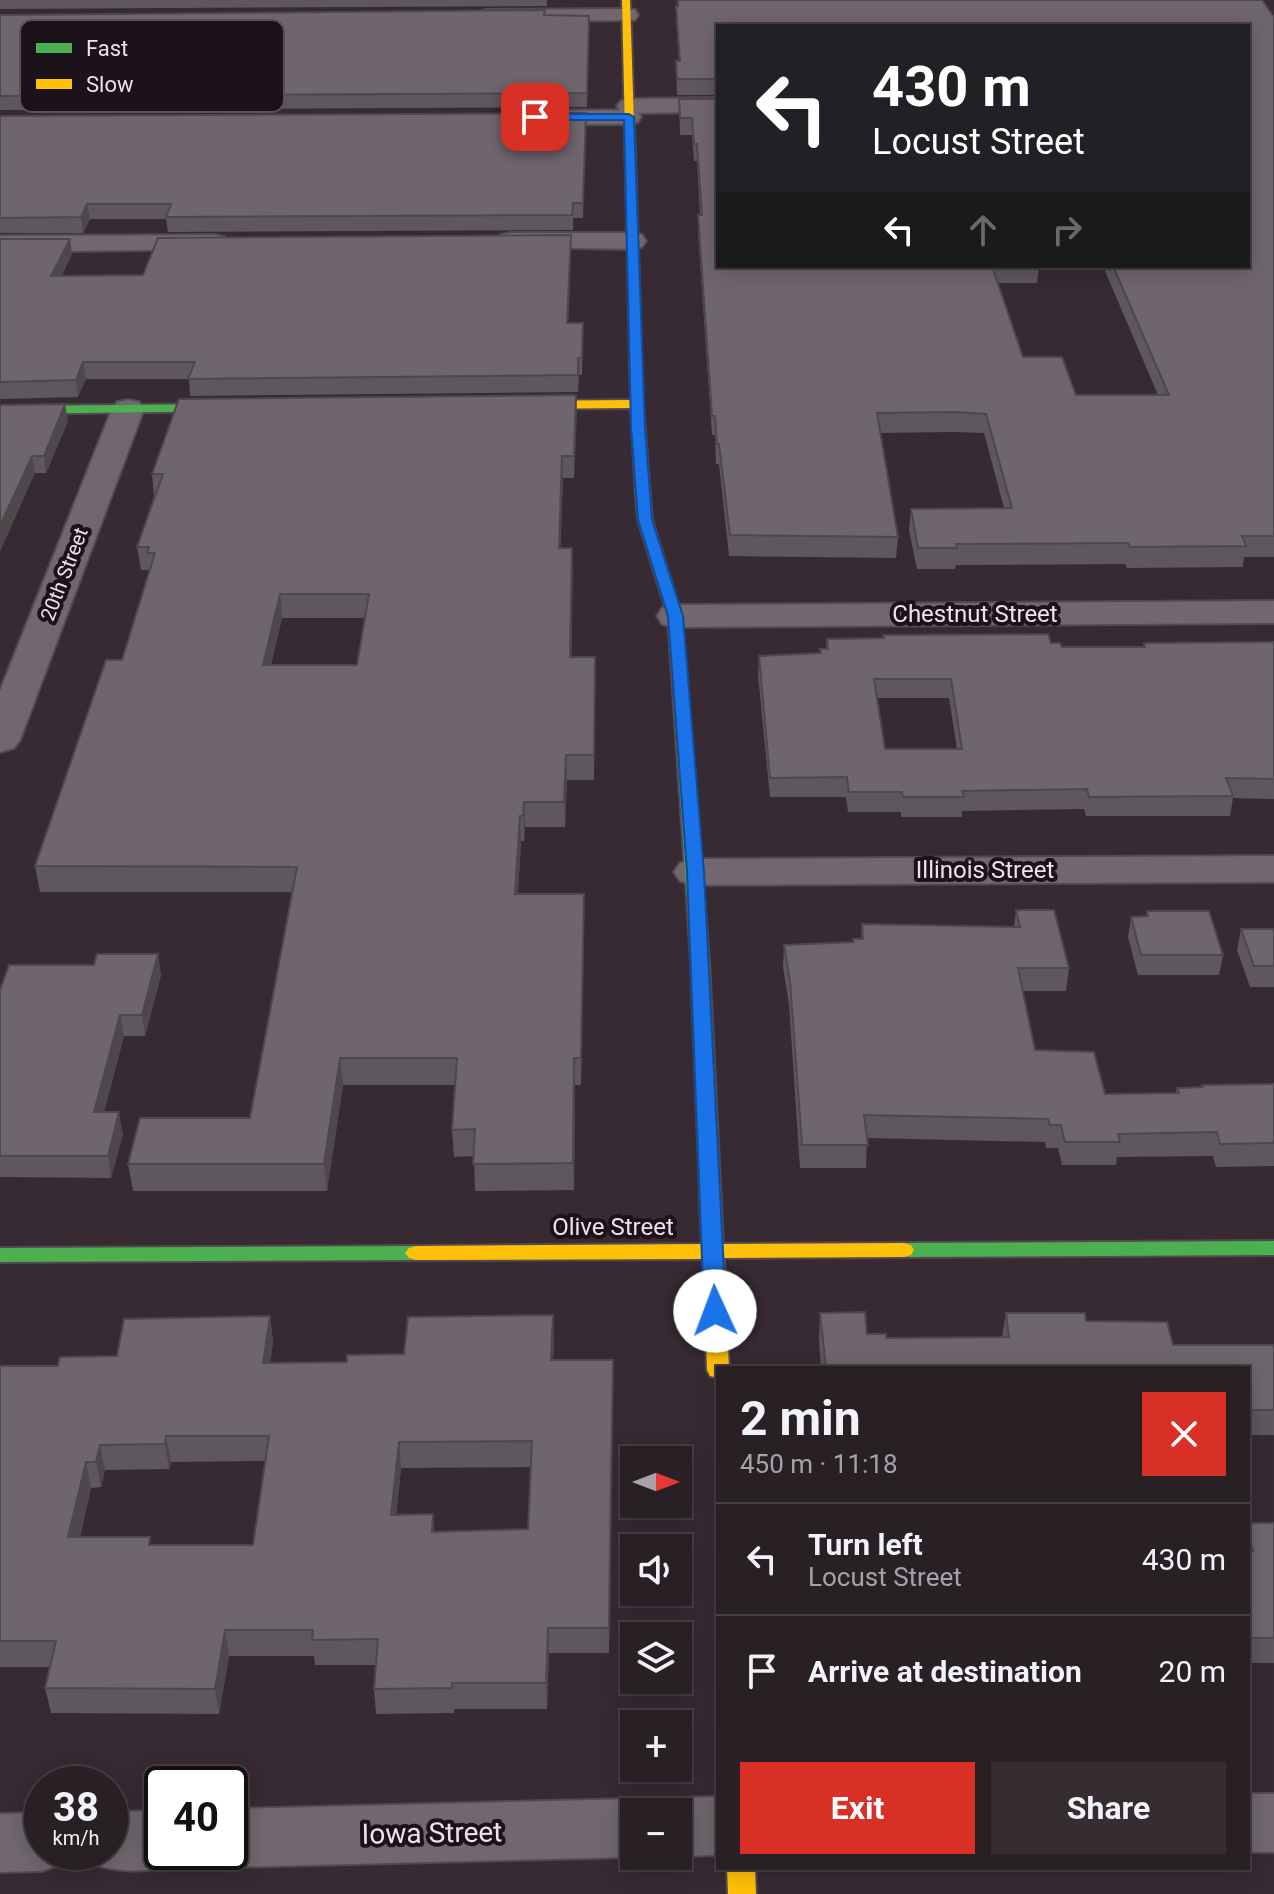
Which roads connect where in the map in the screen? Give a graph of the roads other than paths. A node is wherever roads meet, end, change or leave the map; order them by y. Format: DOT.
graph roads {
  1 [pos="626,7"];
  2 [pos="467,16"];
  3 [pos="716,105"];
  4 [pos="629,111"];
  5 [pos="504,118"];
  6 [pos="489,241"];
  7 [pos="632,241"];
  8 [pos="247,243"];
  9 [pos="0,244"];
  10 [pos="637,404"];
  11 [pos="494,405"];
  12 [pos="255,408"];
  13 [pos="128,409"];
  14 [pos="0,410"];
  15 [pos="1274,612"];
  16 [pos="675,616"];
  17 [pos="0,740"];
  18 [pos="1274,869"];
  19 [pos="695,872"];
  20 [pos="1274,1248"];
  21 [pos="713,1251"];
  22 [pos="0,1255"];
  23 [pos="718,1366"];
  24 [pos="1250,1823"];
  25 [pos="1274,1823"];
  26 [pos="716,1826"];
  27 [pos="692,1827"];
  28 [pos="620,1828"];
  29 [pos="248,1838"];
  30 [pos="24,1842"];
  31 [pos="0,1843"];
  32 [pos="741,1870"];
  33 [pos="742,1894"];
  1 -- 2 [label="street"];
  1 -- 4 [label="street"];
  3 -- 4 [label="street"];
  4 -- 5 [label="street"];
  4 -- 7 [label="street"];
  6 -- 7 [label="street"];
  7 -- 10 [label="street"];
  8 -- 9 [label="street"];
  10 -- 11 [label="street"];
  10 -- 16 [label="street"];
  12 -- 13 [label="street"];
  13 -- 14 [label="street"];
  13 -- 17 [label="street, 20th Street"];
  15 -- 16 [label="street, Chestnut Street"];
  16 -- 19 [label="street"];
  18 -- 19 [label="street, Illinois Street"];
  19 -- 21 [label="street"];
  20 -- 21 [label="street, Olive Street"];
  21 -- 22 [label="street, Olive Street"];
  21 -- 23 [label="street"];
  24 -- 25 [label="street"];
  26 -- 27 [label="street"];
  28 -- 29 [label="street, Iowa Street"];
  30 -- 31 [label="street"];
  32 -- 33 [label="street"];
}
